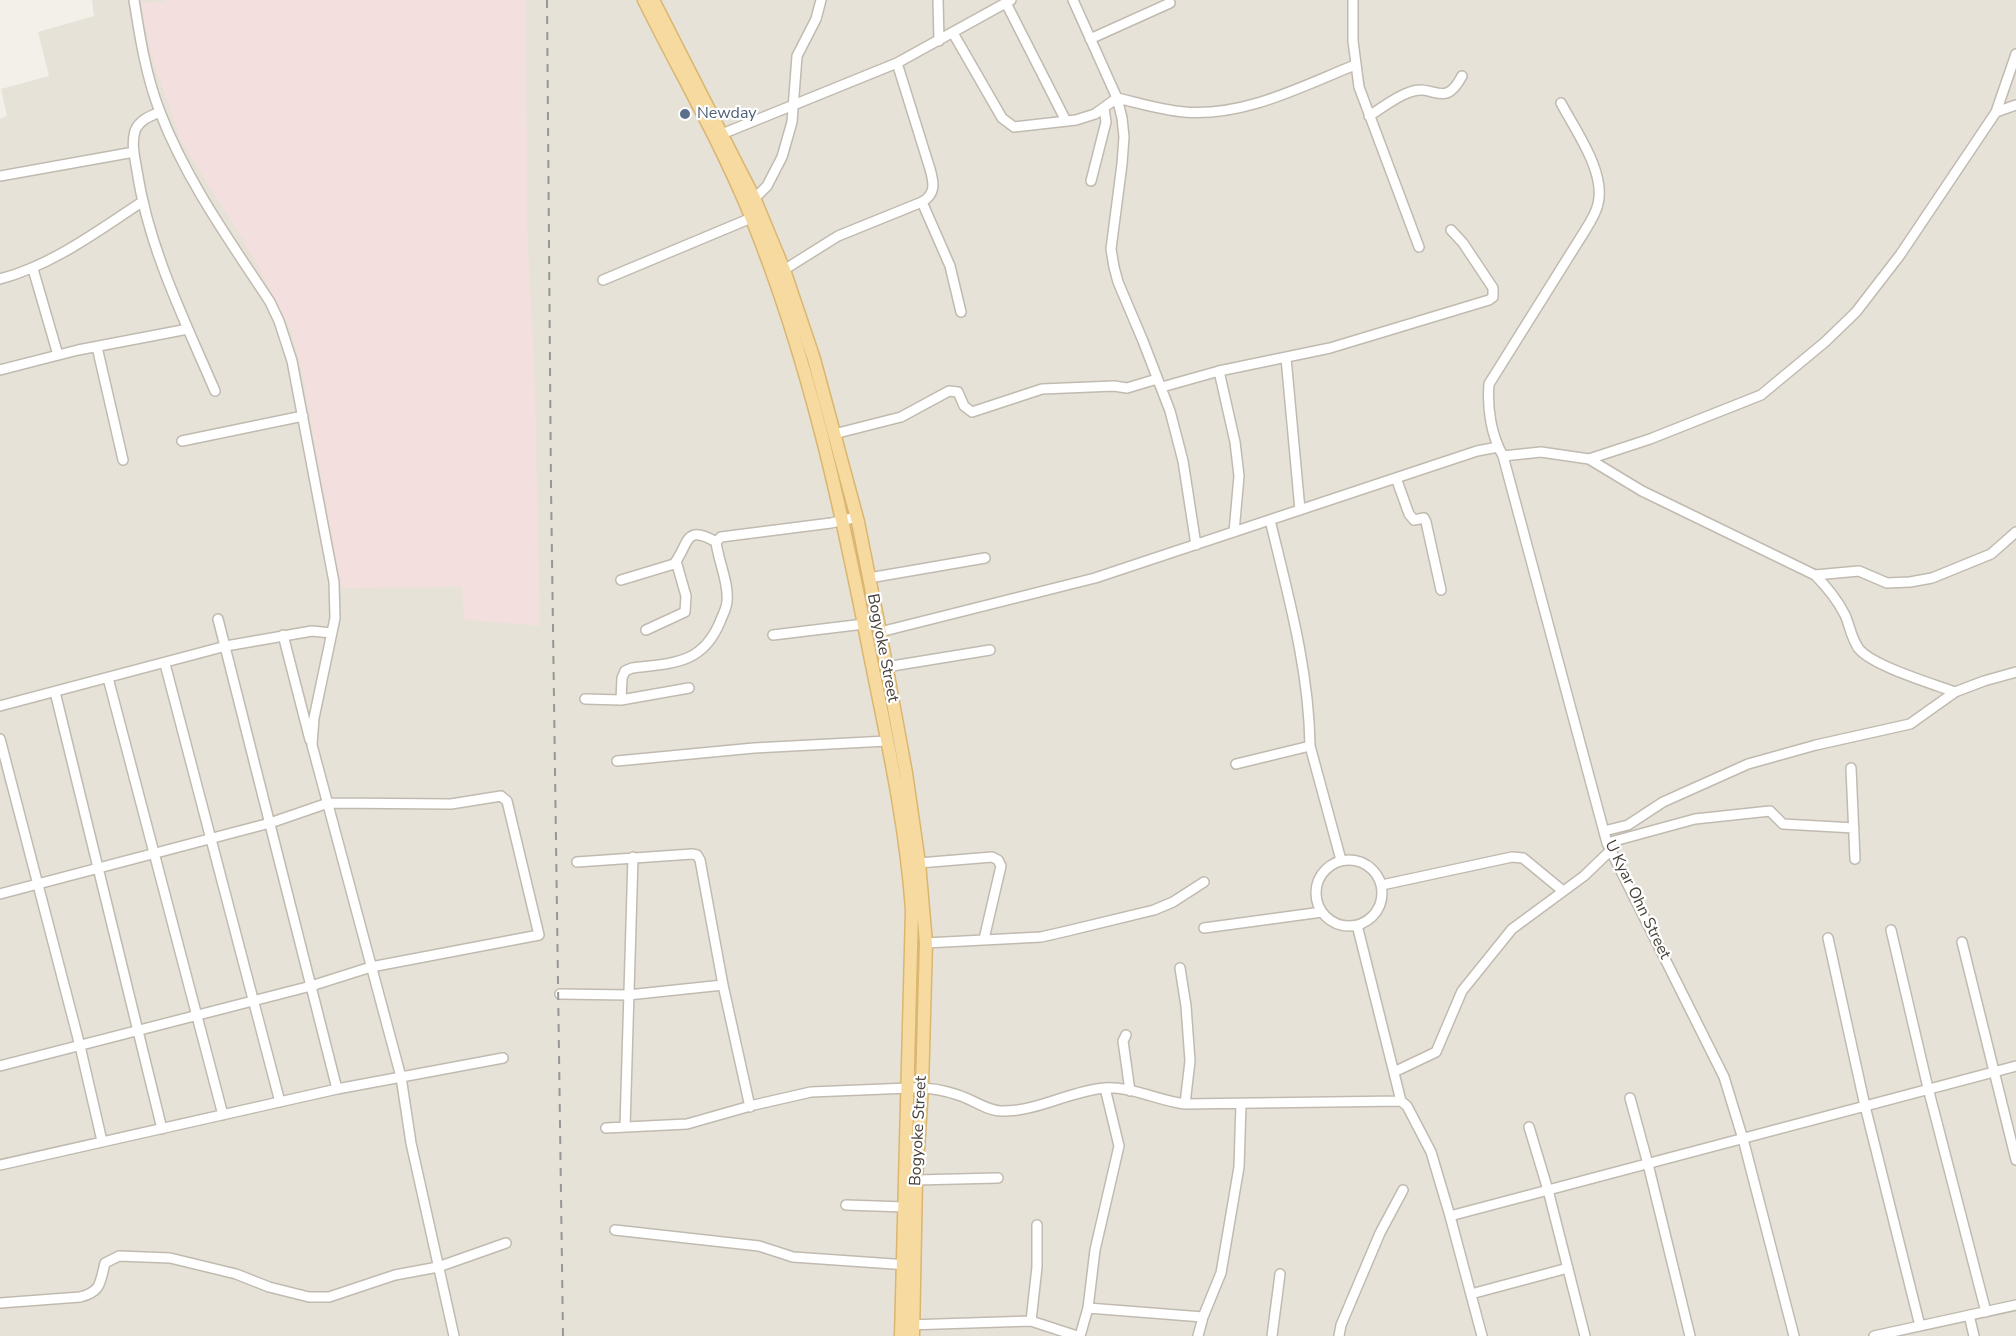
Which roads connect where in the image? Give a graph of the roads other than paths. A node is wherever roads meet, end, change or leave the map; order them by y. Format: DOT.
graph roads {
  1 [pos="134,0"];
  2 [pos="644,0"];
  3 [pos="653,0"];
  4 [pos="821,0"];
  5 [pos="938,0"];
  6 [pos="1073,0"];
  7 [pos="1353,0"];
  8 [pos="1009,2"];
  9 [pos="1170,3"];
  10 [pos="658,18"];
  11 [pos="953,33"];
  12 [pos="1090,39"];
  13 [pos="939,41"];
  14 [pos="2016,54"];
  15 [pos="897,63"];
  16 [pos="1355,65"];
  17 [pos="1462,76"];
  18 [pos="1117,98"];
  19 [pos="795,103"];
  20 [pos="1561,103"];
  21 [pos="2016,105"];
  22 [pos="1104,108"];
  23 [pos="160,112"];
  24 [pos="1996,112"];
  25 [pos="1369,116"];
  26 [pos="1066,121"];
  27 [pos="718,135"];
  28 [pos="134,152"];
  29 [pos="0,176"];
  30 [pos="1091,181"];
  31 [pos="142,202"];
  32 [pos="750,202"];
  33 [pos="922,202"];
  34 [pos="756,216"];
  35 [pos="1451,230"];
  36 [pos="1419,247"];
  37 [pos="33,269"];
  38 [pos="779,274"];
  39 [pos="0,279"];
  40 [pos="603,280"];
  41 [pos="961,312"];
  42 [pos="188,328"];
  43 [pos="97,347"];
  44 [pos="58,356"];
  45 [pos="1286,358"];
  46 [pos="0,370"];
  47 [pos="1219,371"];
  48 [pos="1160,383"];
  49 [pos="215,391"];
  50 [pos="303,416"];
  51 [pos="834,434"];
  52 [pos="182,441"];
  53 [pos="1498,447"];
  54 [pos="1503,456"];
  55 [pos="123,459"];
  56 [pos="1589,459"];
  57 [pos="1396,478"];
  58 [pos="1300,510"];
  59 [pos="857,517"];
  60 [pos="842,520"];
  61 [pos="1270,520"];
  62 [pos="1234,532"];
  63 [pos="2016,532"];
  64 [pos="716,542"];
  65 [pos="1196,545"];
  66 [pos="985,558"];
  67 [pos="676,561"];
  68 [pos="1815,575"];
  69 [pos="869,578"];
  70 [pos="621,580"];
  71 [pos="1442,590"];
  72 [pos="218,619"];
  73 [pos="864,624"];
  74 [pos="646,630"];
  75 [pos="880,632"];
  76 [pos="331,633"];
  77 [pos="283,635"];
  78 [pos="773,635"];
  79 [pos="226,646"];
  80 [pos="990,650"];
  81 [pos="165,664"];
  82 [pos="886,667"];
  83 [pos="2016,672"];
  84 [pos="108,678"];
  85 [pos="689,688"];
  86 [pos="55,692"];
  87 [pos="1955,692"];
  88 [pos="585,699"];
  89 [pos="621,700"];
  90 [pos="0,706"];
  91 [pos="0,739"];
  92 [pos="887,741"];
  93 [pos="312,745"];
  94 [pos="1310,746"];
  95 [pos="617,761"];
  96 [pos="1236,764"];
  97 [pos="1851,768"];
  98 [pos="328,803"];
  99 [pos="270,823"];
  100 [pos="1854,828"];
  101 [pos="1604,831"];
  102 [pos="211,839"];
  103 [pos="1609,847"];
  104 [pos="154,854"];
  105 [pos="633,857"];
  106 [pos="1855,859"];
  107 [pos="1341,860"];
  108 [pos="577,862"];
  109 [pos="919,863"];
  110 [pos="97,869"];
  111 [pos="1204,882"];
  112 [pos="38,884"];
  113 [pos="1382,885"];
  114 [pos="1563,891"];
  115 [pos="0,894"];
  116 [pos="1322,912"];
  117 [pos="1357,925"];
  118 [pos="1204,928"];
  119 [pos="1891,930"];
  120 [pos="1828,938"];
  121 [pos="984,939"];
  122 [pos="1962,942"];
  123 [pos="926,943"];
  124 [pos="371,967"];
  125 [pos="1180,968"];
  126 [pos="723,985"];
  127 [pos="311,986"];
  128 [pos="560,994"];
  129 [pos="628,995"];
  130 [pos="253,1001"];
  131 [pos="197,1015"];
  132 [pos="137,1031"];
  133 [pos="1126,1035"];
  134 [pos="80,1046"];
  135 [pos="503,1058"];
  136 [pos="0,1066"];
  137 [pos="2016,1066"];
  138 [pos="1995,1071"];
  139 [pos="1394,1072"];
  140 [pos="400,1077"];
  141 [pos="922,1087"];
  142 [pos="909,1088"];
  143 [pos="1105,1088"];
  144 [pos="1928,1088"];
  145 [pos="337,1089"];
  146 [pos="1130,1091"];
  147 [pos="1630,1098"];
  148 [pos="1401,1101"];
  149 [pos="280,1102"];
  150 [pos="1185,1104"];
  151 [pos="1241,1104"];
  152 [pos="1865,1106"];
  153 [pos="750,1107"];
  154 [pos="223,1115"];
  155 [pos="1529,1127"];
  156 [pos="606,1128"];
  157 [pos="625,1128"];
  158 [pos="162,1130"];
  159 [pos="1743,1139"];
  160 [pos="102,1141"];
  161 [pos="2016,1160"];
  162 [pos="1648,1164"];
  163 [pos="0,1165"];
  164 [pos="998,1178"];
  165 [pos="916,1180"];
  166 [pos="1403,1190"];
  167 [pos="1548,1190"];
  168 [pos="846,1205"];
  169 [pos="904,1207"];
  170 [pos="1450,1216"];
  171 [pos="1037,1225"];
  172 [pos="615,1230"];
  173 [pos="506,1243"];
  174 [pos="908,1265"];
  175 [pos="438,1267"];
  176 [pos="1568,1268"];
  177 [pos="1280,1274"];
  178 [pos="1471,1294"];
  179 [pos="0,1303"];
  180 [pos="2016,1305"];
  181 [pos="1088,1308"];
  182 [pos="1986,1312"];
  183 [pos="1969,1315"];
  184 [pos="1203,1317"];
  185 [pos="1031,1321"];
  186 [pos="1920,1326"];
  187 [pos="907,1331"];
  188 [pos="1893,1334"];
  189 [pos="454,1336"];
  190 [pos="1078,1336"];
  191 [pos="1198,1336"];
  192 [pos="1272,1336"];
  193 [pos="1339,1336"];
  194 [pos="1482,1336"];
  195 [pos="1585,1336"];
  196 [pos="1690,1336"];
  197 [pos="1794,1336"];
  198 [pos="1874,1336"];
  199 [pos="1974,1336"];
  1 -- 23 [label="street"];
  2 -- 10 [label="main road, Bogyoke Street"];
  3 -- 10 [label="main road, Bogyoke Street"];
  4 -- 19 [label="street"];
  5 -- 13 [label="street"];
  6 -- 12 [label="street"];
  7 -- 16 [label="street"];
  8 -- 11 [label="street"];
  8 -- 26 [label="street"];
  9 -- 12 [label="street"];
  10 -- 27 [label="main road, Bogyoke Street"];
  11 -- 13 [label="street"];
  11 -- 26 [label="street"];
  12 -- 18 [label="street"];
  13 -- 15 [label="street"];
  14 -- 24 [label="street"];
  15 -- 19 [label="street"];
  15 -- 33 [label="street"];
  16 -- 18 [label="street"];
  16 -- 25 [label="street"];
  17 -- 25 [label="street"];
  18 -- 22 [label="street"];
  18 -- 48 [label="street"];
  19 -- 27 [label="street"];
  19 -- 32 [label="street"];
  20 -- 53 [label="street, U Kyar Ohn Street"];
  21 -- 24 [label="street"];
  22 -- 26 [label="street"];
  22 -- 30 [label="street"];
  23 -- 28 [label="street"];
  23 -- 50 [label="street"];
  24 -- 56 [label="street"];
  25 -- 36 [label="street"];
  27 -- 32 [label="main road, Bogyoke Street"];
  28 -- 29 [label="street"];
  28 -- 31 [label="street"];
  31 -- 37 [label="street"];
  31 -- 42 [label="street"];
  32 -- 34 [label="main road, Bogyoke Street"];
  33 -- 38 [label="street"];
  33 -- 41 [label="street"];
  34 -- 38 [label="main road, Bogyoke Street"];
  34 -- 40 [label="street"];
  35 -- 45 [label="street"];
  37 -- 39 [label="street"];
  37 -- 44 [label="street"];
  38 -- 51 [label="main road, Bogyoke Street"];
  38 -- 60 [label="main road, Bogyoke Street"];
  42 -- 43 [label="street"];
  42 -- 49 [label="street"];
  43 -- 44 [label="street"];
  43 -- 55 [label="street"];
  44 -- 46 [label="street"];
  45 -- 47 [label="street"];
  45 -- 58 [label="street"];
  47 -- 48 [label="street"];
  47 -- 62 [label="street"];
  48 -- 51 [label="street"];
  48 -- 65 [label="street"];
  50 -- 52 [label="street"];
  50 -- 76 [label="street"];
  51 -- 59 [label="main road, Bogyoke Street"];
  53 -- 54 [label="street, U Kyar Ohn Street"];
  53 -- 57 [label="street"];
  54 -- 56 [label="street"];
  54 -- 101 [label="street, U Kyar Ohn Street"];
  56 -- 68 [label="street"];
  57 -- 58 [label="street"];
  57 -- 71 [label="street"];
  58 -- 61 [label="street"];
  59 -- 60 [label="street"];
  59 -- 69 [label="main road, Bogyoke Street"];
  60 -- 64 [label="street"];
  60 -- 73 [label="main road, Bogyoke Street"];
  61 -- 62 [label="street"];
  61 -- 94 [label="street"];
  62 -- 65 [label="street"];
  63 -- 68 [label="street"];
  64 -- 67 [label="street"];
  64 -- 89 [label="street"];
  65 -- 75 [label="street"];
  66 -- 69 [label="street"];
  67 -- 70 [label="street"];
  67 -- 74 [label="street"];
  68 -- 87 [label="street"];
  69 -- 75 [label="main road, Bogyoke Street"];
  72 -- 79 [label="street"];
  73 -- 78 [label="street"];
  73 -- 92 [label="main road, Bogyoke Street"];
  75 -- 82 [label="main road, Bogyoke Street"];
  76 -- 77 [label="street"];
  76 -- 93 [label="street"];
  77 -- 79 [label="street"];
  77 -- 93 [label="street"];
  79 -- 81 [label="street"];
  79 -- 99 [label="street"];
  80 -- 82 [label="street"];
  81 -- 84 [label="street"];
  81 -- 102 [label="street"];
  82 -- 109 [label="main road, Bogyoke Street"];
  83 -- 87 [label="street"];
  84 -- 86 [label="street"];
  84 -- 104 [label="street"];
  85 -- 89 [label="street"];
  86 -- 90 [label="street"];
  86 -- 110 [label="street"];
  87 -- 101 [label="street"];
  88 -- 89 [label="street"];
  91 -- 112 [label="street"];
  92 -- 95 [label="street"];
  92 -- 142 [label="main road, Bogyoke Street"];
  93 -- 98 [label="street"];
  94 -- 96 [label="street"];
  94 -- 107 [label="street"];
  97 -- 100 [label="street"];
  98 -- 99 [label="street"];
  98 -- 124 [label="street"];
  98 -- 124 [label="street"];
  99 -- 102 [label="street"];
  99 -- 127 [label="street"];
  100 -- 103 [label="street"];
  100 -- 106 [label="street"];
  101 -- 103 [label="street, U Kyar Ohn Street"];
  102 -- 104 [label="street"];
  102 -- 130 [label="street"];
  103 -- 114 [label="street"];
  103 -- 159 [label="street, U Kyar Ohn Street"];
  104 -- 110 [label="street"];
  104 -- 131 [label="street"];
  105 -- 108 [label="street"];
  105 -- 126 [label="street"];
  105 -- 129 [label="street"];
  107 -- 113 [label="street"];
  107 -- 116 [label="street"];
  109 -- 121 [label="street"];
  109 -- 123 [label="main road, Bogyoke Street"];
  110 -- 112 [label="street"];
  110 -- 132 [label="street"];
  111 -- 121 [label="street"];
  112 -- 115 [label="street"];
  112 -- 134 [label="street"];
  113 -- 114 [label="street"];
  113 -- 117 [label="street"];
  114 -- 139 [label="street"];
  116 -- 117 [label="street"];
  116 -- 118 [label="street"];
  117 -- 139 [label="street"];
  119 -- 144 [label="street"];
  120 -- 152 [label="street"];
  121 -- 123 [label="street"];
  122 -- 138 [label="street"];
  123 -- 141 [label="main road, Bogyoke Street"];
  124 -- 127 [label="street"];
  124 -- 140 [label="street"];
  125 -- 150 [label="street"];
  126 -- 129 [label="street"];
  126 -- 153 [label="street"];
  127 -- 130 [label="street"];
  127 -- 145 [label="street"];
  128 -- 129 [label="street"];
  129 -- 157 [label="street"];
  130 -- 131 [label="street"];
  130 -- 149 [label="street"];
  131 -- 132 [label="street"];
  131 -- 154 [label="street"];
  132 -- 134 [label="street"];
  132 -- 158 [label="street"];
  133 -- 146 [label="street"];
  134 -- 136 [label="street"];
  134 -- 160 [label="street"];
  135 -- 140 [label="street"];
  137 -- 138 [label="street"];
  138 -- 144 [label="street"];
  138 -- 161 [label="street"];
  139 -- 148 [label="street"];
  140 -- 145 [label="street"];
  140 -- 175 [label="street"];
  141 -- 142 [label="street"];
  141 -- 143 [label="street"];
  141 -- 165 [label="main road, Bogyoke Street"];
  142 -- 153 [label="street"];
  142 -- 169 [label="main road, Bogyoke Street"];
  143 -- 146 [label="street"];
  143 -- 181 [label="street"];
  144 -- 152 [label="street"];
  144 -- 182 [label="street"];
  145 -- 149 [label="street"];
  146 -- 150 [label="street"];
  147 -- 162 [label="street"];
  148 -- 151 [label="street"];
  148 -- 170 [label="street"];
  149 -- 154 [label="street"];
  150 -- 151 [label="street"];
  151 -- 184 [label="street"];
  152 -- 159 [label="street"];
  152 -- 186 [label="street"];
  153 -- 157 [label="street"];
  154 -- 158 [label="street"];
  155 -- 167 [label="street"];
  156 -- 157 [label="street"];
  158 -- 160 [label="street"];
  159 -- 162 [label="street"];
  159 -- 197 [label="street, U Kyar Ohn Street"];
  160 -- 163 [label="street"];
  162 -- 167 [label="street"];
  162 -- 196 [label="street"];
  164 -- 165 [label="street"];
  165 -- 174 [label="main road, Bogyoke Street"];
  166 -- 193 [label="street"];
  167 -- 170 [label="street"];
  167 -- 176 [label="street"];
  168 -- 169 [label="street"];
  169 -- 174 [label="main road, Bogyoke Street"];
  170 -- 178 [label="street"];
  171 -- 185 [label="street"];
  172 -- 174 [label="street"];
  173 -- 175 [label="street"];
  174 -- 187 [label="main road, Bogyoke Street"];
  175 -- 179 [label="street"];
  175 -- 189 [label="street"];
  176 -- 178 [label="street"];
  176 -- 195 [label="street"];
  177 -- 192 [label="street"];
  178 -- 194 [label="street"];
  180 -- 182 [label="street"];
  181 -- 184 [label="street"];
  181 -- 190 [label="street"];
  182 -- 183 [label="street"];
  183 -- 186 [label="street"];
  183 -- 199 [label="street"];
  184 -- 191 [label="street"];
  185 -- 187 [label="street"];
  185 -- 190 [label="street"];
  186 -- 188 [label="street"];
  188 -- 198 [label="street"];
}
